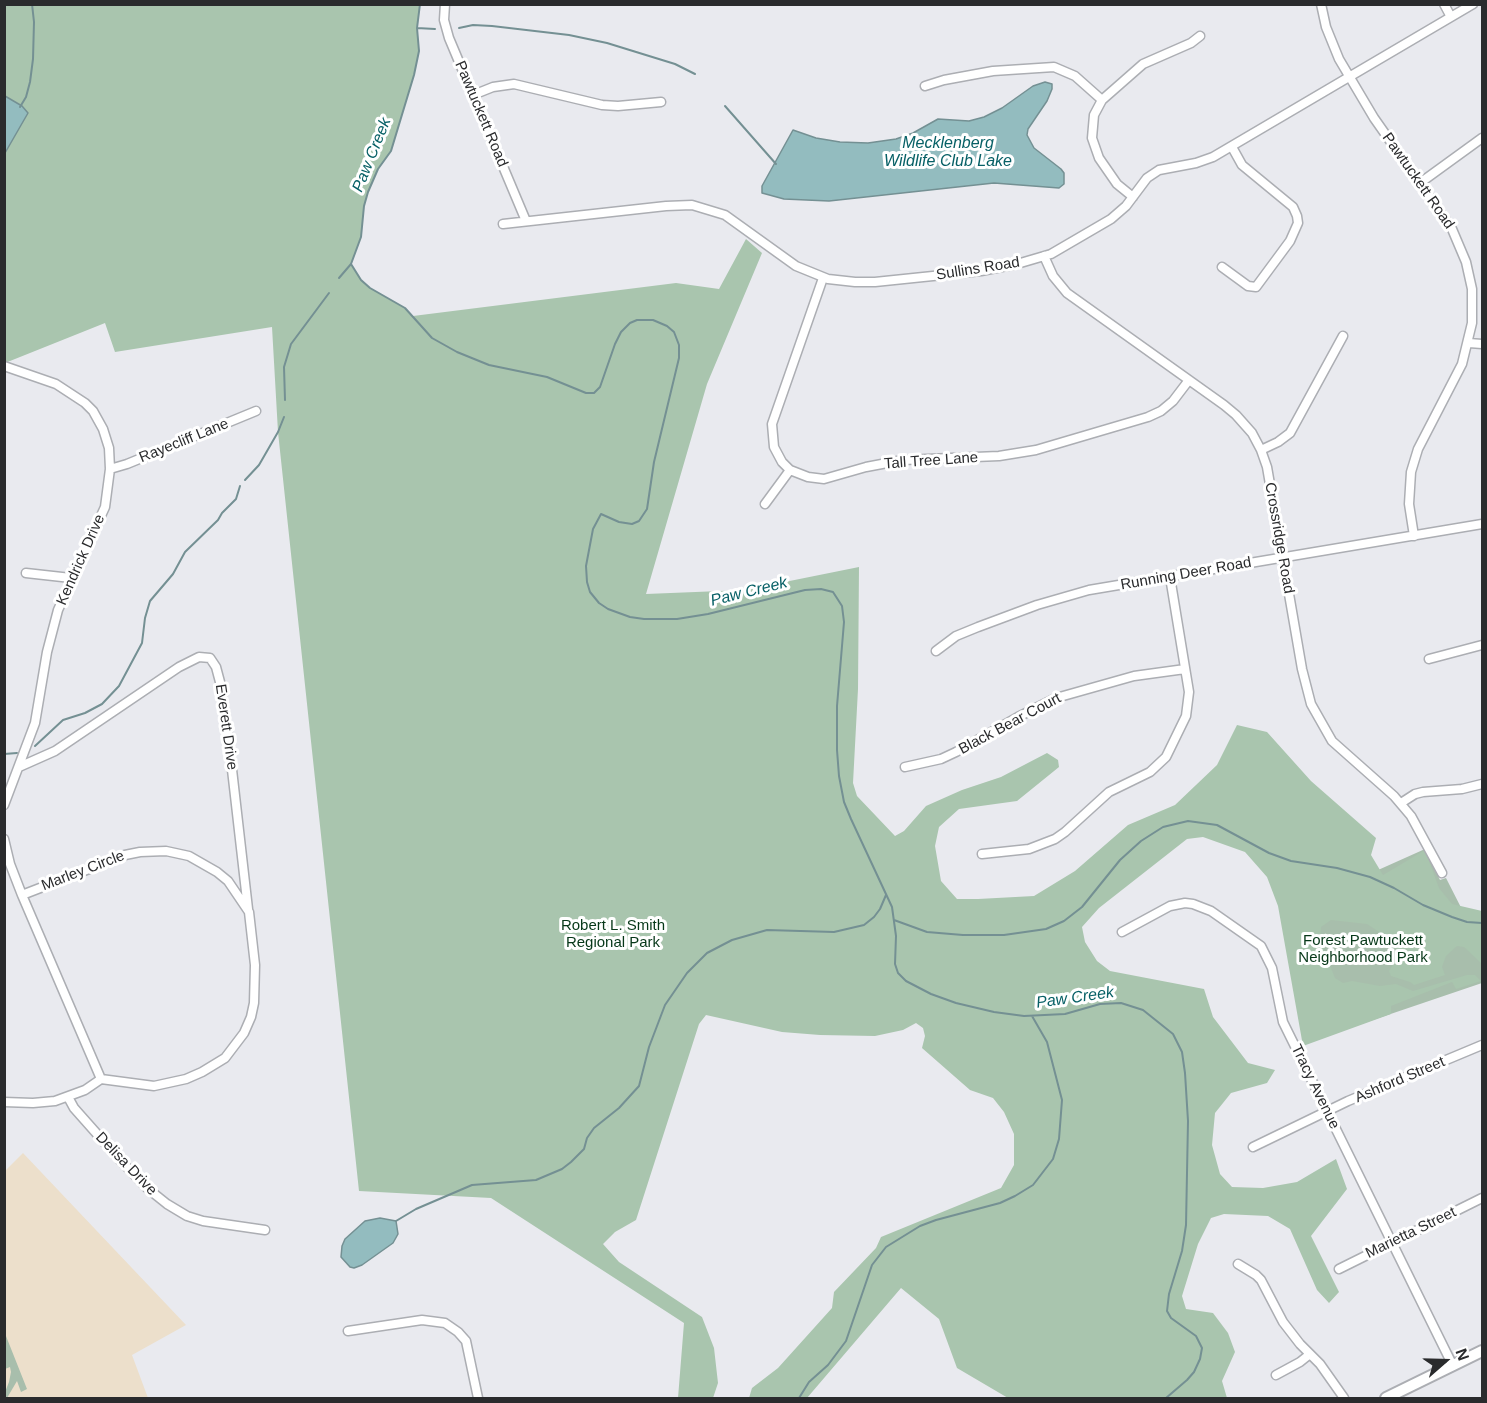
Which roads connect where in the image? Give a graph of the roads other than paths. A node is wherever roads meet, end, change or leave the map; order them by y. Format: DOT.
graph roads {
  1 [pos="445,4"];
  2 [pos="1321,4"];
  3 [pos="1444,4"];
  4 [pos="1473,4"];
  5 [pos="1451,17"];
  6 [pos="1200,36"];
  7 [pos="1349,78"];
  8 [pos="925,86"];
  9 [pos="473,95"];
  10 [pos="1102,100"];
  11 [pos="661,102"];
  12 [pos="1482,138"];
  13 [pos="1232,147"];
  14 [pos="1420,183"];
  15 [pos="1133,197"];
  16 [pos="526,221"];
  17 [pos="503,224"];
  18 [pos="1044,256"];
  19 [pos="1222,267"];
  20 [pos="823,278"];
  21 [pos="1343,336"];
  22 [pos="1469,343"];
  23 [pos="1482,344"];
  24 [pos="4,366"];
  25 [pos="1189,380"];
  26 [pos="256,411"];
  27 [pos="1261,450"];
  28 [pos="110,469"];
  29 [pos="790,470"];
  30 [pos="765,504"];
  31 [pos="1482,524"];
  32 [pos="1414,536"];
  33 [pos="1283,558"];
  34 [pos="27,573"];
  35 [pos="1170,577"];
  36 [pos="71,578"];
  37 [pos="1482,645"];
  38 [pos="936,651"];
  39 [pos="1429,658"];
  40 [pos="1185,669"];
  41 [pos="905,767"];
  42 [pos="19,768"];
  43 [pos="1482,784"];
  44 [pos="1401,803"];
  45 [pos="4,805"];
  46 [pos="4,839"];
  47 [pos="982,854"];
  48 [pos="1442,873"];
  49 [pos="22,895"];
  50 [pos="249,912"];
  51 [pos="1122,932"];
  52 [pos="1482,1045"];
  53 [pos="101,1079"];
  54 [pos="68,1097"];
  55 [pos="4,1102"];
  56 [pos="1326,1111"];
  57 [pos="1253,1147"];
  58 [pos="1482,1198"];
  59 [pos="265,1230"];
  60 [pos="1391,1243"];
  61 [pos="1238,1264"];
  62 [pos="1340,1269"];
  63 [pos="348,1331"];
  64 [pos="1482,1351"];
  65 [pos="1310,1354"];
  66 [pos="1453,1366"];
  67 [pos="1276,1375"];
  68 [pos="478,1398"];
  69 [pos="1344,1398"];
  70 [pos="1386,1398"];
  1 -- 9 [label="street, Pawtuckett Road"];
  2 -- 7 [label="street, Pawtuckett Road"];
  3 -- 5 [label="street"];
  4 -- 5 [label="street, Sullins Road"];
  5 -- 7 [label="street, Sullins Road"];
  6 -- 10 [label="street"];
  7 -- 13 [label="street, Sullins Road"];
  7 -- 14 [label="street, Pawtuckett Road"];
  8 -- 10 [label="street"];
  9 -- 11 [label="street"];
  9 -- 16 [label="street, Pawtuckett Road"];
  10 -- 15 [label="street"];
  12 -- 14 [label="street"];
  13 -- 15 [label="street, Sullins Road"];
  13 -- 19 [label="street"];
  14 -- 22 [label="street, Pawtuckett Road"];
  15 -- 18 [label="street, Sullins Road"];
  16 -- 17 [label="street, Sullins Road"];
  16 -- 20 [label="street, Sullins Road"];
  18 -- 20 [label="street, Sullins Road"];
  18 -- 25 [label="street, Crossridge Road"];
  20 -- 29 [label="street"];
  21 -- 27 [label="street"];
  22 -- 23 [label="street"];
  22 -- 32 [label="street, Pawtuckett Road"];
  24 -- 28 [label="street, Kendrick Drive"];
  25 -- 27 [label="street, Crossridge Road"];
  25 -- 29 [label="street, Tall Tree Lane"];
  26 -- 28 [label="street, Rayecliff Lane"];
  27 -- 33 [label="street, Crossridge Road"];
  28 -- 36 [label="street, Kendrick Drive"];
  29 -- 30 [label="street"];
  31 -- 32 [label="street, Running Deer Road"];
  32 -- 33 [label="street, Running Deer Road"];
  33 -- 35 [label="street, Running Deer Road"];
  33 -- 44 [label="street, Crossridge Road"];
  34 -- 36 [label="street"];
  35 -- 38 [label="street, Running Deer Road"];
  35 -- 40 [label="street"];
  36 -- 42 [label="street, Kendrick Drive"];
  37 -- 39 [label="street"];
  40 -- 41 [label="street, Black Bear Court"];
  40 -- 47 [label="street"];
  42 -- 45 [label="street, Kendrick Drive"];
  42 -- 50 [label="street, Everett Drive"];
  43 -- 44 [label="street"];
  44 -- 48 [label="street, Crossridge Road"];
  46 -- 49 [label="street"];
  49 -- 50 [label="street, Marley Circle"];
  49 -- 53 [label="street"];
  50 -- 53 [label="street, Marley Circle"];
  51 -- 56 [label="street, Tracy Avenue"];
  52 -- 56 [label="street, Ashford Street"];
  53 -- 54 [label="street"];
  54 -- 55 [label="street"];
  54 -- 59 [label="street, Delisa Drive"];
  56 -- 57 [label="street, Ashford Street"];
  56 -- 60 [label="street, Tracy Avenue"];
  58 -- 60 [label="street, Marietta Street"];
  60 -- 62 [label="street, Marietta Street"];
  60 -- 66 [label="street, Tracy Avenue"];
  61 -- 65 [label="street"];
  63 -- 68 [label="street"];
  64 -- 66 [label="main road"];
  65 -- 67 [label="street"];
  65 -- 69 [label="street"];
  66 -- 70 [label="main road"];
}
